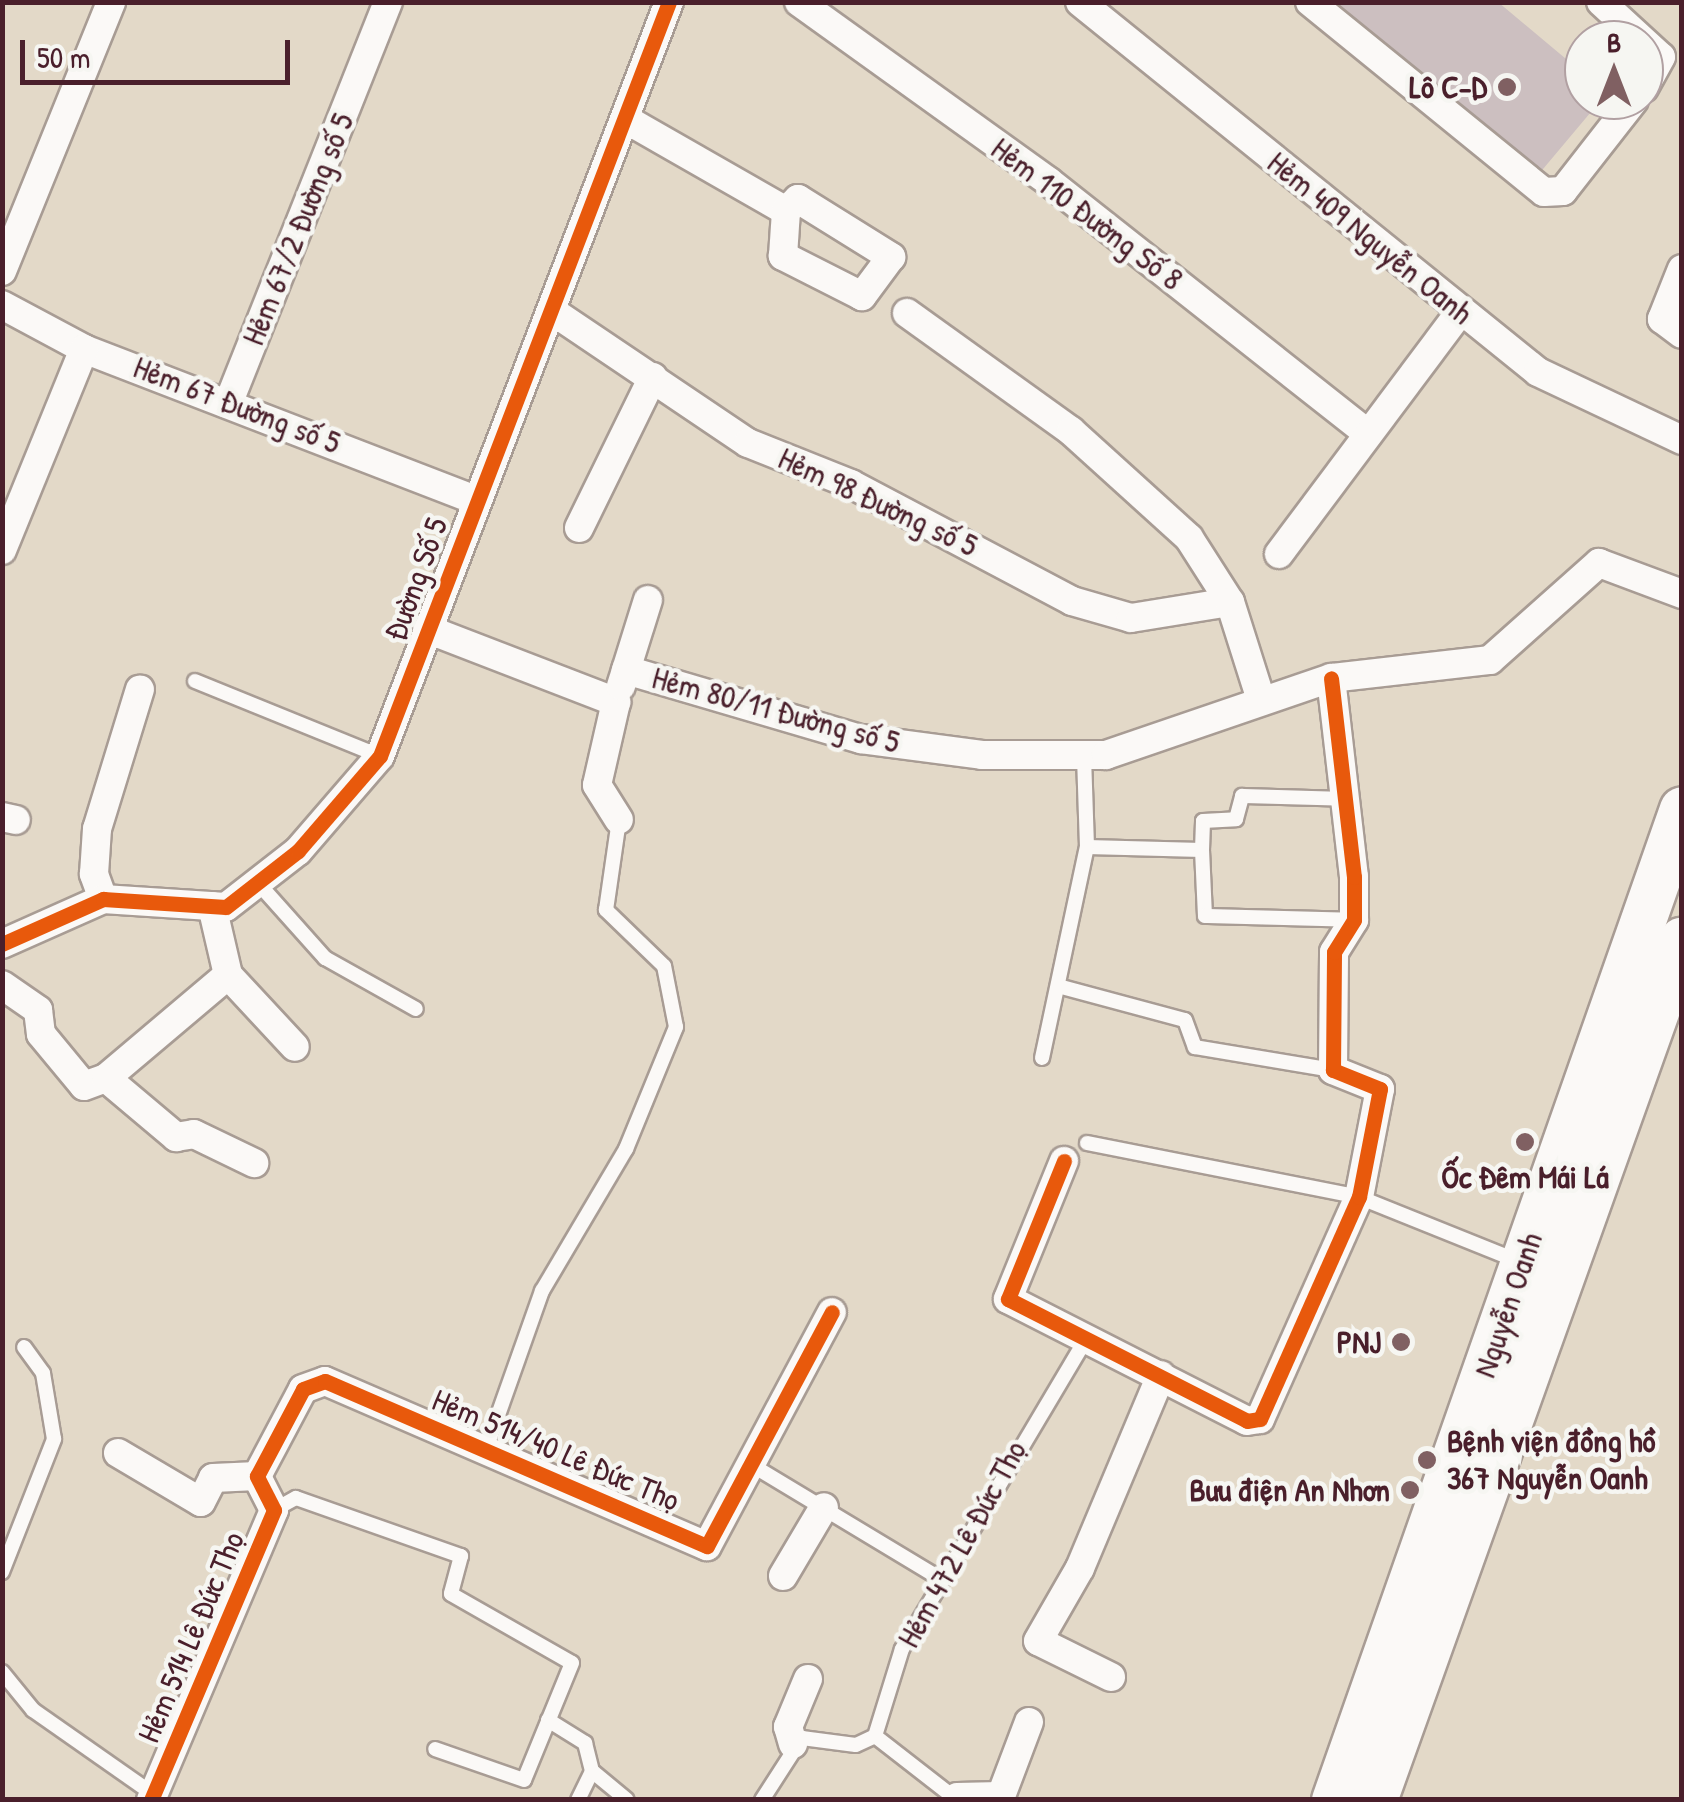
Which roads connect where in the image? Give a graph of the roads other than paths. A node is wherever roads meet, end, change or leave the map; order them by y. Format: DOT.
graph roads {
  1 [pos="111,2"];
  2 [pos="388,2"];
  3 [pos="669,2"];
  4 [pos="799,2"];
  5 [pos="1080,2"];
  6 [pos="1310,2"];
  7 [pos="1601,2"];
  8 [pos="1621,20"];
  9 [pos="1618,120"];
  10 [pos="629,121"];
  11 [pos="786,211"];
  12 [pos="1682,270"];
  13 [pos="2,271"];
  14 [pos="2,306"];
  15 [pos="552,311"];
  16 [pos="906,312"];
  17 [pos="1460,312"];
  18 [pos="1682,334"];
  19 [pos="84,348"];
  20 [pos="653,377"];
  21 [pos="230,399"];
  22 [pos="1368,434"];
  23 [pos="1682,440"];
  24 [pos="474,500"];
  25 [pos="579,528"];
  26 [pos="2,550"];
  27 [pos="1279,554"];
  28 [pos="1682,594"];
  29 [pos="648,600"];
  30 [pos="1230,602"];
  31 [pos="427,629"];
  32 [pos="626,670"];
  33 [pos="1331,678"];
  34 [pos="196,681"];
  35 [pos="140,689"];
  36 [pos="1261,700"];
  37 [pos="616,702"];
  38 [pos="1095,755"];
  39 [pos="380,756"];
  40 [pos="1348,799"];
  41 [pos="1682,810"];
  42 [pos="619,820"];
  43 [pos="1087,847"];
  44 [pos="1202,850"];
  45 [pos="258,883"];
  46 [pos="103,899"];
  47 [pos="212,906"];
  48 [pos="1354,920"];
  49 [pos="1682,939"];
  50 [pos="2,944"];
  51 [pos="228,975"];
  52 [pos="2,985"];
  53 [pos="1058,986"];
  54 [pos="416,1008"];
  55 [pos="295,1047"];
  56 [pos="1042,1058"];
  57 [pos="1333,1070"];
  58 [pos="106,1078"];
  59 [pos="1087,1143"];
  60 [pos="254,1162"];
  61 [pos="1064,1162"];
  62 [pos="1359,1197"];
  63 [pos="1523,1263"];
  64 [pos="832,1312"];
  65 [pos="1087,1337"];
  66 [pos="24,1347"];
  67 [pos="1161,1375"];
  68 [pos="486,1449"];
  69 [pos="118,1453"];
  70 [pos="755,1466"];
  71 [pos="257,1476"];
  72 [pos="824,1507"];
  73 [pos="274,1510"];
  74 [pos="3,1569"];
  75 [pos="783,1576"];
  76 [pos="942,1580"];
  77 [pos="2,1672"];
  78 [pos="1111,1677"];
  79 [pos="808,1679"];
  80 [pos="548,1720"];
  81 [pos="1029,1722"];
  82 [pos="874,1736"];
  83 [pos="793,1744"];
  84 [pos="436,1750"];
  85 [pos="592,1771"];
  86 [pos="152,1797"];
  87 [pos="956,1798"];
  88 [pos="578,1800"];
  89 [pos="626,1800"];
  90 [pos="762,1800"];
  91 [pos="1334,1800"];
  92 [pos="1374,1800"];
  1 -- 13 [label="street"];
  2 -- 21 [label="street, Hẻm 67/2 Đường số 5"];
  3 -- 10 [label="street, Đường Số 5"];
  4 -- 22 [label="street, Hẻm 110 Đường Số 8"];
  5 -- 17 [label="street, Hẻm 409 Nguyễn Oanh"];
  6 -- 9 [label="street"];
  7 -- 8 [label="street"];
  10 -- 11 [label="street"];
  10 -- 15 [label="street, Đường Số 5"];
  12 -- 18 [label="street"];
  14 -- 19 [label="street, Hẻm 67 Đường số 5"];
  15 -- 20 [label="street, Hẻm 98 Đường số 5"];
  15 -- 24 [label="street, Đường Số 5"];
  16 -- 30 [label="street"];
  17 -- 22 [label="street"];
  17 -- 23 [label="street, Hẻm 409 Nguyễn Oanh"];
  19 -- 21 [label="street, Hẻm 67 Đường số 5"];
  19 -- 26 [label="street"];
  20 -- 25 [label="street"];
  20 -- 30 [label="street, Hẻm 98 Đường số 5"];
  21 -- 24 [label="street, Hẻm 67 Đường số 5"];
  22 -- 27 [label="street"];
  24 -- 31 [label="street, Đường Số 5"];
  28 -- 33 [label="street, Hẻm 80/11 Đường số 5"];
  29 -- 32 [label="street"];
  30 -- 36 [label="street"];
  31 -- 37 [label="street"];
  31 -- 39 [label="street, Đường Số 5"];
  32 -- 37 [label="street"];
  32 -- 38 [label="street, Hẻm 80/11 Đường số 5"];
  33 -- 36 [label="street, Hẻm 80/11 Đường số 5"];
  33 -- 40 [label="street"];
  34 -- 39 [label="lane"];
  35 -- 46 [label="street"];
  36 -- 38 [label="street, Hẻm 80/11 Đường số 5"];
  37 -- 42 [label="street"];
  38 -- 43 [label="lane"];
  39 -- 45 [label="street, Đường Số 5"];
  40 -- 44 [label="lane"];
  40 -- 48 [label="street"];
  41 -- 63 [label="main road, Nguyễn Oanh"];
  42 -- 68 [label="lane"];
  43 -- 44 [label="lane"];
  43 -- 53 [label="lane"];
  44 -- 48 [label="lane"];
  45 -- 47 [label="street, Đường Số 5"];
  45 -- 54 [label="lane"];
  46 -- 47 [label="street"];
  46 -- 50 [label="street"];
  47 -- 51 [label="street"];
  48 -- 57 [label="street"];
  49 -- 92 [label="main road, Nguyễn Oanh"];
  51 -- 55 [label="street"];
  51 -- 58 [label="street"];
  52 -- 58 [label="street"];
  53 -- 56 [label="lane"];
  53 -- 57 [label="lane"];
  57 -- 62 [label="street"];
  58 -- 60 [label="street"];
  59 -- 62 [label="lane"];
  61 -- 65 [label="street"];
  62 -- 63 [label="lane"];
  62 -- 67 [label="street"];
  63 -- 91 [label="main road, Nguyễn Oanh"];
  64 -- 70 [label="street, Hẻm 514/40 Lê Đức Thọ"];
  65 -- 67 [label="street"];
  65 -- 76 [label="lane, Hẻm 472 Lê Đức Thọ"];
  66 -- 74 [label="lane"];
  67 -- 78 [label="street"];
  68 -- 70 [label="street, Hẻm 514/40 Lê Đức Thọ"];
  68 -- 71 [label="street, Hẻm 514/40 Lê Đức Thọ"];
  69 -- 71 [label="street"];
  70 -- 72 [label="lane"];
  71 -- 73 [label="street, Hẻm 514 Lê Đức Thọ"];
  72 -- 75 [label="street"];
  72 -- 76 [label="lane"];
  73 -- 80 [label="lane"];
  73 -- 86 [label="street, Hẻm 514 Lê Đức Thọ"];
  76 -- 82 [label="lane, Hẻm 472 Lê Đức Thọ"];
  77 -- 86 [label="lane"];
  79 -- 83 [label="street"];
  80 -- 84 [label="lane"];
  80 -- 85 [label="lane"];
  81 -- 87 [label="street"];
  82 -- 83 [label="lane"];
  82 -- 87 [label="lane"];
  83 -- 90 [label="lane"];
  85 -- 88 [label="lane"];
  85 -- 89 [label="lane"];
}
